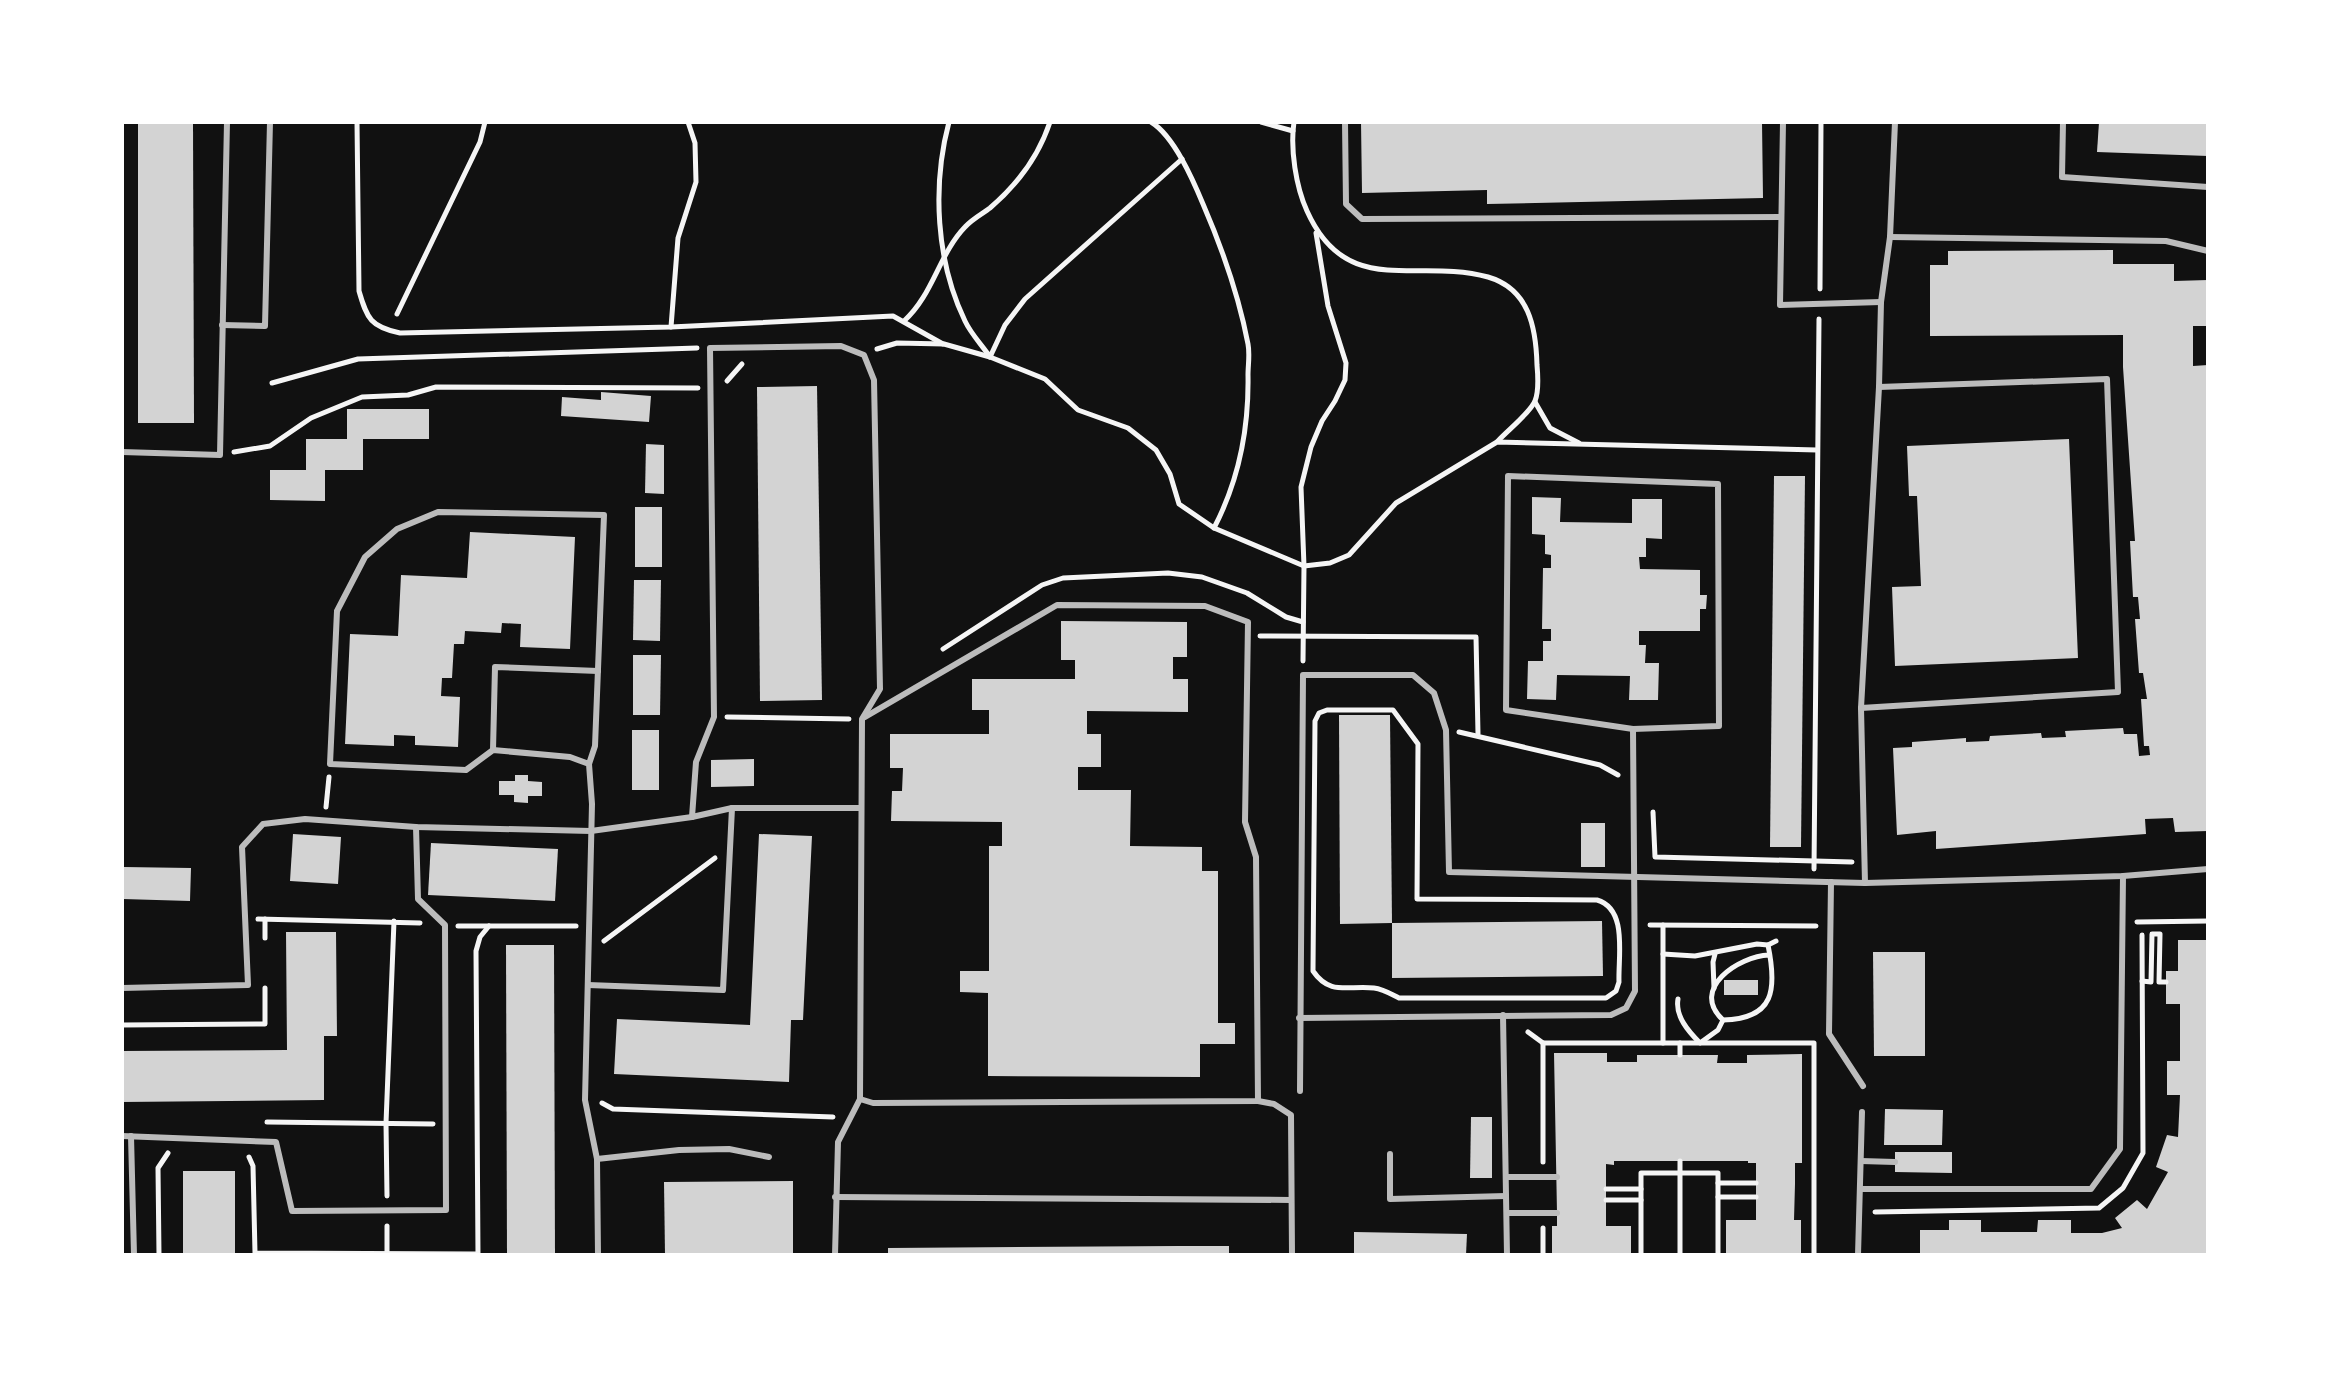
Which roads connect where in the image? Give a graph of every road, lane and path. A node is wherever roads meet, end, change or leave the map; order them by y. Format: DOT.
graph roads {
  1 [pos="227,122"];
  2 [pos="270,122"];
  3 [pos="357,122"];
  4 [pos="485,122"];
  5 [pos="688,122"];
  6 [pos="949,122"];
  7 [pos="1050,122"];
  8 [pos="1151,122"];
  9 [pos="1261,122"];
  10 [pos="1294,122"];
  11 [pos="1345,122"];
  12 [pos="1783,122"];
  13 [pos="1821,122"];
  14 [pos="1895,122"];
  15 [pos="2063,122"];
  16 [pos="1293,131"];
  17 [pos="1182,159"];
  18 [pos="2208,187"];
  19 [pos="1781,217"];
  20 [pos="1316,232"];
  21 [pos="1890,237"];
  22 [pos="2208,251"];
  23 [pos="945,258"];
  24 [pos="1881,302"];
  25 [pos="1819,303"];
  26 [pos="397,314"];
  27 [pos="904,321"];
  28 [pos="222,325"];
  29 [pos="671,327"];
  30 [pos="897,343"];
  31 [pos="944,344"];
  32 [pos="710,348"];
  33 [pos="990,357"];
  34 [pos="747,360"];
  35 [pos="726,382"];
  36 [pos="272,383"];
  37 [pos="1879,387"];
  38 [pos="711,388"];
  39 [pos="1535,402"];
  40 [pos="1497,442"];
  41 [pos="1584,445"];
  42 [pos="1817,450"];
  43 [pos="122,452"];
  44 [pos="220,455"];
  45 [pos="1214,528"];
  46 [pos="1304,566"];
  47 [pos="1283,635"];
  48 [pos="1303,635"];
  49 [pos="598,671"];
  50 [pos="1303,675"];
  51 [pos="730,701"];
  52 [pos="1861,708"];
  53 [pos="853,711"];
  54 [pos="714,717"];
  55 [pos="731,717"];
  56 [pos="844,719"];
  57 [pos="862,719"];
  58 [pos="1633,729"];
  59 [pos="1446,730"];
  60 [pos="1478,734"];
  61 [pos="493,750"];
  62 [pos="330,764"];
  63 [pos="589,764"];
  64 [pos="1632,783"];
  65 [pos="1652,805"];
  66 [pos="732,808"];
  67 [pos="861,808"];
  68 [pos="692,817"];
  69 [pos="327,821"];
  70 [pos="416,827"];
  71 [pos="591,831"];
  72 [pos="730,847"];
  73 [pos="1813,860"];
  74 [pos="1865,862"];
  75 [pos="2208,869"];
  76 [pos="2123,876"];
  77 [pos="1636,877"];
  78 [pos="1814,882"];
  79 [pos="1831,882"];
  80 [pos="1865,883"];
  81 [pos="394,921"];
  82 [pos="2208,921"];
  83 [pos="2122,922"];
  84 [pos="2142,922"];
  85 [pos="1617,925"];
  86 [pos="1636,925"];
  87 [pos="1663,925"];
  88 [pos="489,926"];
  89 [pos="1831,926"];
  90 [pos="604,941"];
  91 [pos="1776,941"];
  92 [pos="1768,945"];
  93 [pos="1741,949"];
  94 [pos="1663,954"];
  95 [pos="1715,954"];
  96 [pos="1769,955"];
  97 [pos="1739,962"];
  98 [pos="2142,981"];
  99 [pos="2166,982"];
  100 [pos="588,985"];
  101 [pos="122,988"];
  102 [pos="1714,988"];
  103 [pos="1678,999"];
  104 [pos="1503,1015"];
  105 [pos="1299,1018"];
  106 [pos="1723,1020"];
  107 [pos="1663,1043"];
  108 [pos="1680,1043"];
  109 [pos="1700,1043"];
  110 [pos="1680,1055"];
  111 [pos="1863,1086"];
  112 [pos="1300,1091"];
  113 [pos="860,1099"];
  114 [pos="1258,1101"];
  115 [pos="1862,1112"];
  116 [pos="262,1122"];
  117 [pos="386,1123"];
  118 [pos="446,1124"];
  119 [pos="477,1125"];
  120 [pos="122,1136"];
  121 [pos="131,1136"];
  122 [pos="179,1148"];
  123 [pos="248,1154"];
  124 [pos="1390,1154"];
  125 [pos="769,1157"];
  126 [pos="597,1159"];
  127 [pos="1680,1161"];
  128 [pos="1861,1161"];
  129 [pos="1895,1162"];
  130 [pos="1680,1173"];
  131 [pos="1506,1177"];
  132 [pos="1543,1177"];
  133 [pos="1557,1177"];
  134 [pos="1718,1183"];
  135 [pos="1756,1183"];
  136 [pos="1606,1189"];
  137 [pos="1641,1189"];
  138 [pos="1860,1189"];
  139 [pos="1506,1196"];
  140 [pos="835,1197"];
  141 [pos="1718,1197"];
  142 [pos="1756,1197"];
  143 [pos="1291,1200"];
  144 [pos="1606,1200"];
  145 [pos="1641,1200"];
  146 [pos="387,1210"];
  147 [pos="1507,1213"];
  148 [pos="1543,1213"];
  149 [pos="1557,1213"];
  150 [pos="1873,1226"];
  151 [pos="387,1254"];
  152 [pos="134,1255"];
  153 [pos="159,1255"];
  154 [pos="598,1255"];
  155 [pos="835,1255"];
  156 [pos="1292,1255"];
  157 [pos="1507,1255"];
  158 [pos="1543,1255"];
  159 [pos="1641,1255"];
  160 [pos="1680,1255"];
  161 [pos="1718,1255"];
  162 [pos="1814,1255"];
  163 [pos="1858,1255"];
  1 -- 28 [label="lane"];
  2 -- 28 [label="lane"];
  3 -- 29 [label="path"];
  4 -- 26 [label="path"];
  5 -- 29 [label="path"];
  6 -- 23 [label="path"];
  7 -- 23 [label="path"];
  8 -- 17 [label="path"];
  9 -- 16 [label="path"];
  10 -- 16 [label="path"];
  11 -- 19 [label="lane"];
  12 -- 19 [label="lane"];
  13 -- 25 [label="path"];
  14 -- 21 [label="lane"];
  15 -- 18 [label="lane"];
  16 -- 20 [label="path"];
  17 -- 33 [label="path"];
  17 -- 45 [label="path"];
  19 -- 25 [label="lane"];
  20 -- 39 [label="path"];
  20 -- 46 [label="path"];
  21 -- 22 [label="lane"];
  21 -- 24 [label="lane"];
  23 -- 27 [label="path"];
  23 -- 33 [label="path"];
  24 -- 25 [label="lane"];
  24 -- 37 [label="lane"];
  25 -- 42 [label="path"];
  27 -- 29 [label="path"];
  27 -- 31 [label="path"];
  28 -- 44 [label="lane"];
  30 -- 31 [label="path"];
  31 -- 33 [label="path"];
  32 -- 36 [label="path"];
  32 -- 38 [label="lane"];
  32 -- 57 [label="lane"];
  33 -- 45 [label="path"];
  34 -- 35 [label="path"];
  37 -- 52 [label="lane"];
  37 -- 52 [label="lane"];
  38 -- 44 [label="path"];
  38 -- 54 [label="lane"];
  39 -- 40 [label="path"];
  39 -- 41 [label="path"];
  40 -- 41 [label="path"];
  40 -- 46 [label="path"];
  41 -- 42 [label="path"];
  42 -- 73 [label="path"];
  43 -- 44 [label="lane"];
  45 -- 46 [label="path"];
  46 -- 48 [label="path"];
  47 -- 48 [label="path"];
  48 -- 50 [label="path"];
  48 -- 60 [label="path"];
  49 -- 61 [label="lane"];
  49 -- 62 [label="lane"];
  49 -- 63 [label="lane"];
  50 -- 59 [label="lane"];
  50 -- 105 [label="lane"];
  51 -- 55 [label="path"];
  52 -- 74 [label="lane"];
  53 -- 56 [label="path"];
  54 -- 55 [label="path"];
  54 -- 68 [label="lane"];
  55 -- 56 [label="path"];
  56 -- 57 [label="path"];
  57 -- 67 [label="lane"];
  57 -- 114 [label="lane"];
  58 -- 58 [label="lane"];
  58 -- 64 [label="lane"];
  59 -- 60 [label="path"];
  59 -- 77 [label="lane"];
  60 -- 64 [label="path"];
  61 -- 62 [label="lane"];
  61 -- 63 [label="lane"];
  62 -- 69 [label="path"];
  63 -- 71 [label="lane"];
  64 -- 77 [label="lane"];
  65 -- 73 [label="path"];
  66 -- 67 [label="lane"];
  66 -- 68 [label="lane"];
  66 -- 72 [label="lane"];
  67 -- 113 [label="lane"];
  68 -- 71 [label="lane"];
  69 -- 70 [label="lane"];
  69 -- 101 [label="lane"];
  70 -- 71 [label="lane"];
  70 -- 118 [label="lane"];
  71 -- 100 [label="lane"];
  72 -- 90 [label="path"];
  72 -- 100 [label="lane"];
  73 -- 74 [label="path"];
  73 -- 78 [label="path"];
  74 -- 80 [label="lane"];
  75 -- 76 [label="lane"];
  76 -- 80 [label="lane"];
  76 -- 83 [label="lane"];
  77 -- 78 [label="lane"];
  77 -- 86 [label="lane"];
  78 -- 79 [label="lane"];
  79 -- 80 [label="lane"];
  79 -- 89 [label="lane"];
  81 -- 117 [label="path"];
  82 -- 84 [label="path"];
  83 -- 84 [label="path"];
  83 -- 138 [label="lane"];
  84 -- 98 [label="path"];
  85 -- 85 [label="path"];
  85 -- 86 [label="path"];
  86 -- 87 [label="path"];
  86 -- 104 [label="lane"];
  87 -- 89 [label="path"];
  87 -- 94 [label="path"];
  88 -- 119 [label="path"];
  89 -- 111 [label="lane"];
  91 -- 92 [label="path"];
  92 -- 93 [label="path"];
  92 -- 96 [label="path"];
  93 -- 95 [label="path"];
  93 -- 97 [label="path"];
  94 -- 95 [label="path"];
  94 -- 107 [label="path"];
  95 -- 102 [label="path"];
  96 -- 97 [label="path"];
  96 -- 106 [label="path"];
  97 -- 102 [label="path"];
  98 -- 99 [label="path"];
  98 -- 150 [label="path"];
  100 -- 126 [label="lane"];
  102 -- 106 [label="path"];
  103 -- 109 [label="path"];
  104 -- 105 [label="lane"];
  104 -- 131 [label="lane"];
  105 -- 112 [label="lane"];
  106 -- 109 [label="path"];
  107 -- 108 [label="path"];
  107 -- 132 [label="path"];
  108 -- 109 [label="path"];
  108 -- 110 [label="path"];
  109 -- 162 [label="path"];
  113 -- 114 [label="lane"];
  113 -- 140 [label="lane"];
  114 -- 143 [label="lane"];
  115 -- 128 [label="lane"];
  116 -- 117 [label="path"];
  117 -- 118 [label="path"];
  117 -- 146 [label="path"];
  118 -- 119 [label="path"];
  118 -- 146 [label="lane"];
  119 -- 151 [label="path"];
  120 -- 121 [label="lane"];
  121 -- 146 [label="lane"];
  121 -- 152 [label="lane"];
  122 -- 153 [label="path"];
  123 -- 151 [label="path"];
  124 -- 139 [label="lane"];
  125 -- 126 [label="lane"];
  126 -- 154 [label="lane"];
  127 -- 130 [label="path"];
  128 -- 129 [label="lane"];
  128 -- 138 [label="lane"];
  130 -- 134 [label="path"];
  130 -- 137 [label="path"];
  130 -- 160 [label="path"];
  131 -- 132 [label="lane"];
  131 -- 139 [label="lane"];
  132 -- 133 [label="lane"];
  134 -- 135 [label="path"];
  134 -- 141 [label="path"];
  136 -- 137 [label="path"];
  137 -- 145 [label="path"];
  138 -- 163 [label="lane"];
  139 -- 147 [label="lane"];
  140 -- 143 [label="lane"];
  140 -- 155 [label="lane"];
  141 -- 142 [label="path"];
  141 -- 161 [label="path"];
  143 -- 156 [label="lane"];
  144 -- 145 [label="path"];
  145 -- 159 [label="path"];
  146 -- 151 [label="path"];
  147 -- 148 [label="lane"];
  147 -- 157 [label="lane"];
  148 -- 149 [label="lane"];
  148 -- 158 [label="path"];
}
